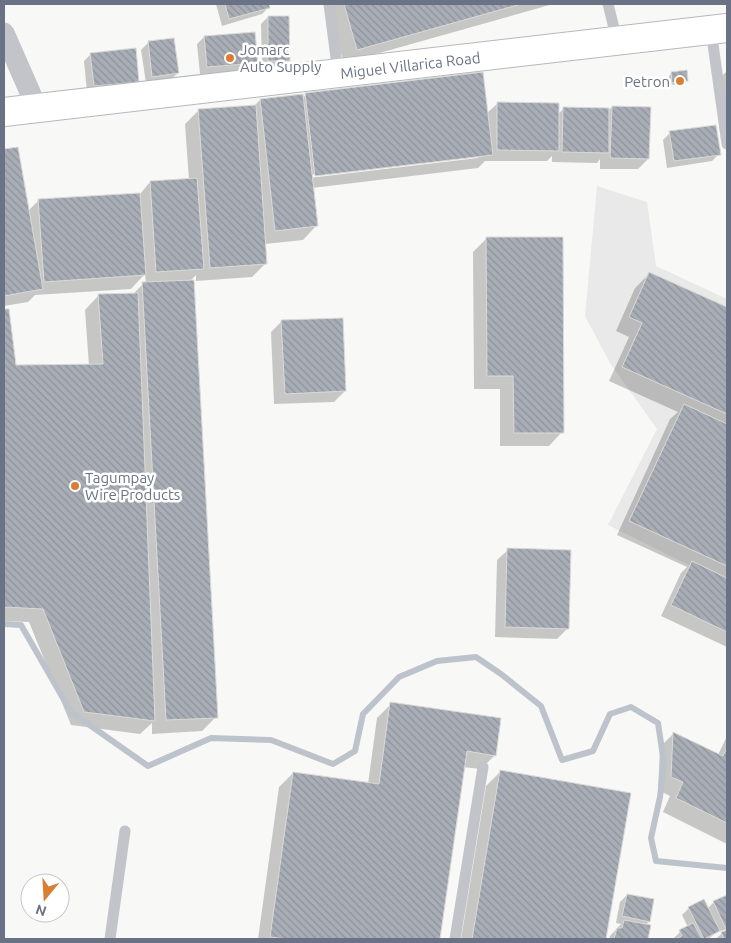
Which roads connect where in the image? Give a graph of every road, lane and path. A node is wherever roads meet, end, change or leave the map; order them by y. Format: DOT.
graph roads {
  1 [pos="329,4"];
  2 [pos="608,4"];
  3 [pos="719,29"];
  4 [pos="4,33"];
  5 [pos="617,40"];
  6 [pos="338,73"];
  7 [pos="37,108"];
  8 [pos="4,112"];
  9 [pos="727,144"];
  10 [pos="483,767"];
  11 [pos="125,831"];
  12 [pos="110,939"];
  13 [pos="455,939"];
  1 -- 6 [label="lane"];
  2 -- 5 [label="lane"];
  3 -- 5 [label="main road, Miguel Villarica Road"];
  3 -- 9 [label="lane"];
  4 -- 7 [label="street"];
  5 -- 6 [label="main road, Miguel Villarica Road"];
  6 -- 7 [label="main road, Miguel Villarica Road"];
  7 -- 8 [label="main road, Miguel Villarica Road"];
  10 -- 13 [label="lane"];
  11 -- 12 [label="lane"];
}
